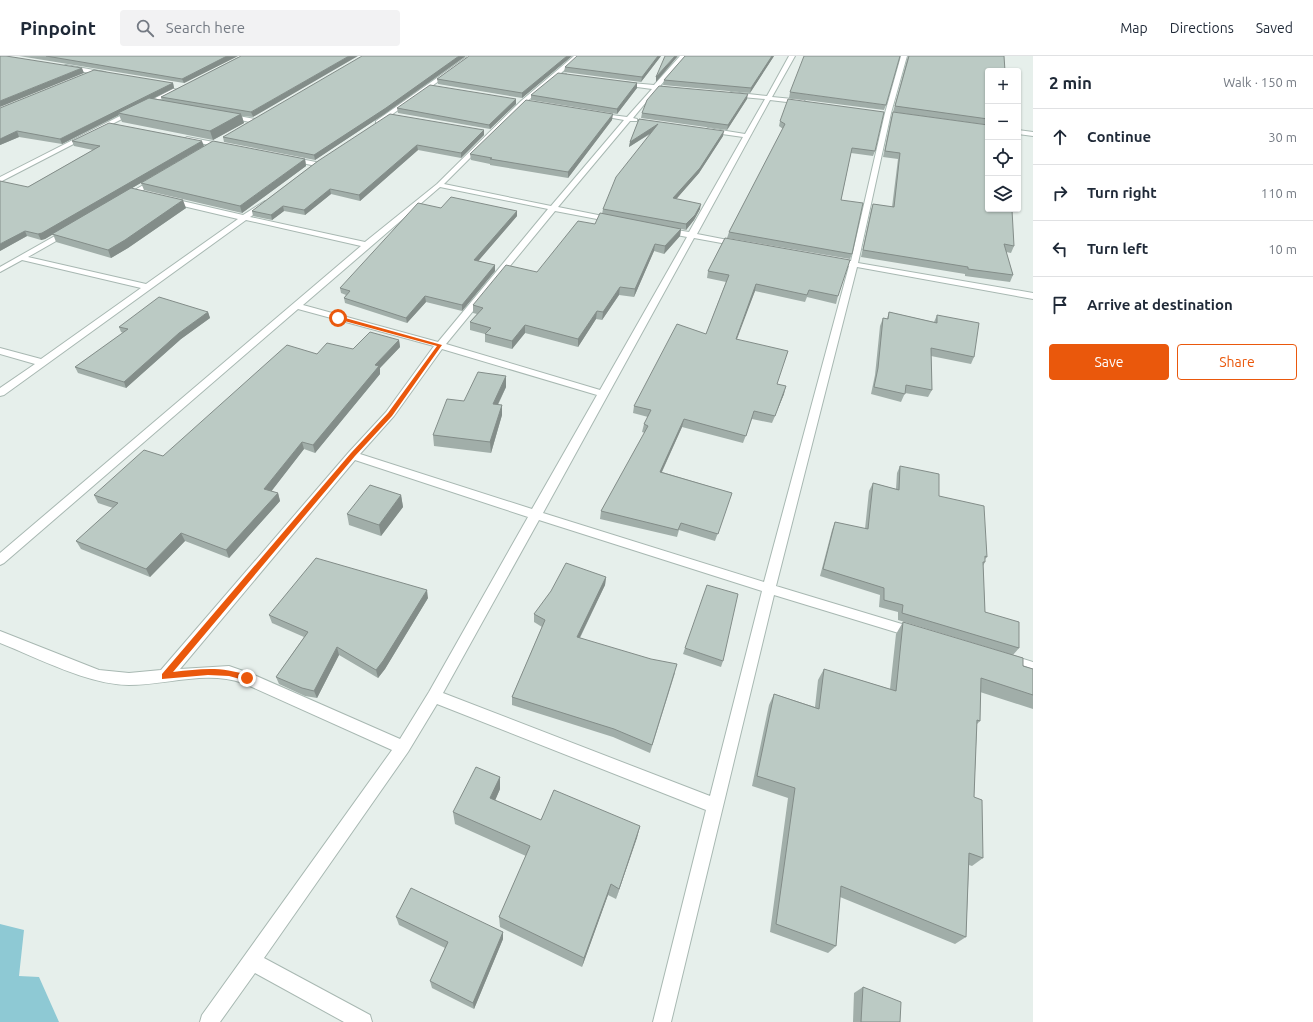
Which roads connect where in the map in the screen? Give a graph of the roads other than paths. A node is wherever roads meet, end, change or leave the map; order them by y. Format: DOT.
graph roads {
  1 [pos="469,56"];
  2 [pos="577,56"];
  3 [pos="683,56"];
  4 [pos="792,56"];
  5 [pos="904,56"];
  6 [pos="58,66"];
  7 [pos="94,72"];
  8 [pos="109,74"];
  9 [pos="556,74"];
  10 [pos="571,76"];
  11 [pos="80,78"];
  12 [pos="618,82"];
  13 [pos="168,84"];
  14 [pos="656,87"];
  15 [pos="671,88"];
  16 [pos="724,94"];
  17 [pos="769,98"];
  18 [pos="150,103"];
  19 [pos="809,103"];
  20 [pos="158,104"];
  21 [pos="591,113"];
  22 [pos="218,114"];
  23 [pos="389,115"];
  24 [pos="396,116"];
  25 [pos="262,117"];
  26 [pos="629,119"];
  27 [pos="255,121"];
  28 [pos="644,121"];
  29 [pos="110,124"];
  30 [pos="117,126"];
  31 [pos="369,128"];
  32 [pos="242,129"];
  33 [pos="702,130"];
  34 [pos="1021,132"];
  35 [pos="1033,134"];
  36 [pos="748,136"];
  37 [pos="177,137"];
  38 [pos="228,137"];
  39 [pos="214,144"];
  40 [pos="208,148"];
  41 [pos="230,148"];
  42 [pos="284,158"];
  43 [pos="322,160"];
  44 [pos="316,164"];
  45 [pos="310,168"];
  46 [pos="161,176"];
  47 [pos="2,178"];
  48 [pos="439,185"];
  49 [pos="134,192"];
  50 [pos="149,195"];
  51 [pos="164,199"];
  52 [pos="121,200"];
  53 [pos="268,200"];
  54 [pos="553,209"];
  55 [pos="244,217"];
  56 [pos="623,222"];
  57 [pos="75,227"];
  58 [pos="654,228"];
  59 [pos="692,236"];
  60 [pos="367,245"];
  61 [pos="746,245"];
  62 [pos="22,258"];
  63 [pos="839,262"];
  64 [pos="854,264"];
  65 [pos="0,270"];
  66 [pos="148,287"];
  67 [pos="1033,296"];
  68 [pos="297,306"];
  69 [pos="440,345"];
  70 [pos="0,351"];
  71 [pos="42,363"];
  72 [pos="0,393"];
  73 [pos="604,394"];
  74 [pos="353,455"];
  75 [pos="536,516"];
  76 [pos="0,560"];
  77 [pos="769,590"];
  78 [pos="928,636"];
  79 [pos="0,637"];
  80 [pos="995,656"];
  81 [pos="1033,668"];
  82 [pos="164,677"];
  83 [pos="434,696"];
  84 [pos="403,747"];
  85 [pos="715,806"];
  86 [pos="252,962"];
  87 [pos="209,1022"];
  88 [pos="363,1022"];
  89 [pos="662,1022"];
  1 -- 23 [label="street"];
  2 -- 9 [label="street"];
  3 -- 14 [label="street"];
  4 -- 17 [label="street"];
  5 -- 64 [label="street"];
  6 -- 7 [label="street"];
  7 -- 8 [label="street"];
  7 -- 11 [label="street"];
  9 -- 10 [label="street"];
  9 -- 48 [label="street"];
  12 -- 14 [label="street"];
  13 -- 18 [label="street"];
  14 -- 15 [label="street"];
  14 -- 26 [label="street"];
  16 -- 17 [label="street"];
  17 -- 19 [label="street"];
  17 -- 36 [label="street"];
  18 -- 20 [label="street"];
  18 -- 29 [label="street"];
  21 -- 26 [label="street"];
  22 -- 27 [label="street"];
  23 -- 24 [label="street"];
  23 -- 31 [label="street"];
  25 -- 27 [label="street"];
  26 -- 28 [label="street"];
  26 -- 54 [label="street"];
  27 -- 32 [label="street"];
  29 -- 30 [label="street"];
  29 -- 47 [label="street"];
  33 -- 36 [label="street"];
  34 -- 35 [label="street"];
  36 -- 59 [label="street"];
  37 -- 39 [label="street"];
  38 -- 39 [label="street"];
  39 -- 40 [label="street"];
  39 -- 41 [label="street"];
  42 -- 44 [label="street"];
  43 -- 44 [label="street"];
  44 -- 45 [label="street"];
  46 -- 49 [label="street"];
  48 -- 54 [label="street"];
  48 -- 60 [label="street"];
  49 -- 50 [label="street"];
  49 -- 52 [label="street"];
  51 -- 55 [label="street"];
  53 -- 55 [label="street"];
  54 -- 56 [label="street"];
  54 -- 69 [label="street"];
  55 -- 60 [label="street"];
  55 -- 66 [label="street"];
  57 -- 62 [label="street"];
  58 -- 59 [label="street"];
  59 -- 61 [label="street"];
  59 -- 73 [label="street"];
  60 -- 68 [label="street"];
  62 -- 65 [label="street"];
  62 -- 66 [label="street"];
  63 -- 64 [label="street"];
  64 -- 67 [label="street"];
  64 -- 77 [label="street"];
  66 -- 71 [label="street"];
  68 -- 69 [label="street"];
  68 -- 76 [label="street"];
  69 -- 73 [label="street"];
  69 -- 74 [label="street"];
  70 -- 71 [label="street"];
  71 -- 72 [label="street"];
  73 -- 75 [label="street"];
  74 -- 75 [label="street"];
  74 -- 82 [label="street"];
  75 -- 77 [label="street"];
  75 -- 83 [label="street"];
  77 -- 78 [label="street"];
  77 -- 85 [label="street"];
  79 -- 82 [label="street"];
  80 -- 81 [label="street"];
  82 -- 84 [label="street"];
  83 -- 84 [label="street"];
  83 -- 85 [label="street"];
  84 -- 86 [label="street"];
  85 -- 89 [label="street"];
  86 -- 87 [label="street"];
  86 -- 88 [label="street"];
}
